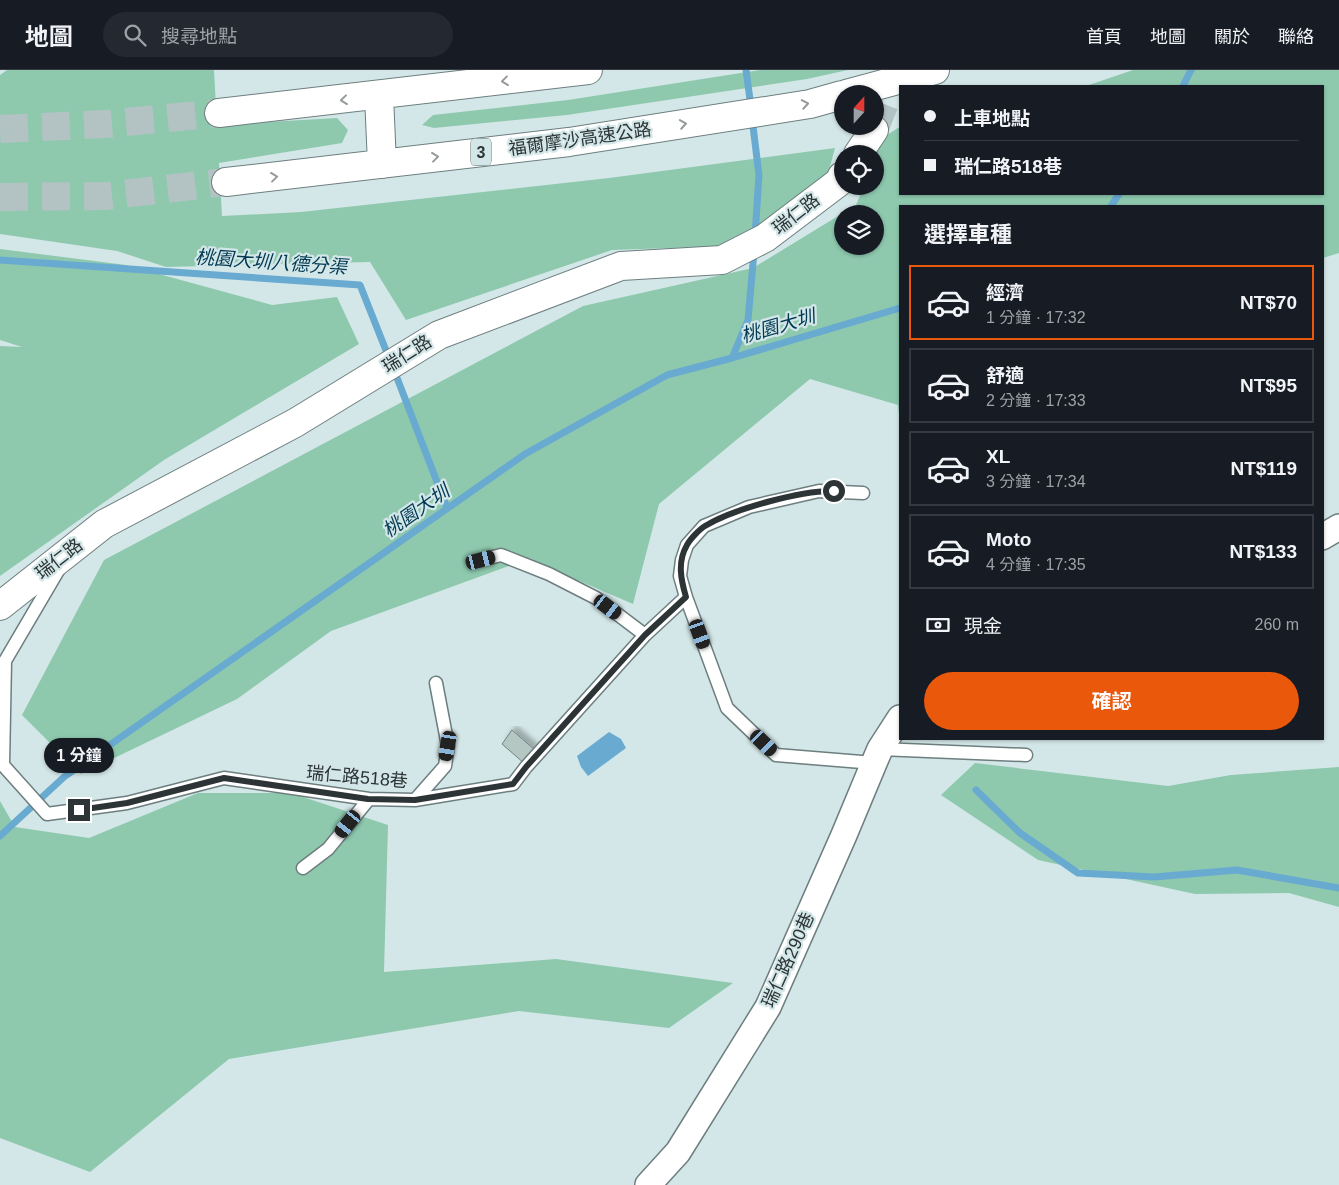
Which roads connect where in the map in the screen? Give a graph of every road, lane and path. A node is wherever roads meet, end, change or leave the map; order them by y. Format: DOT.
graph roads {
  1 [pos="588,70"];
  2 [pos="935,70"];
  3 [pos="879,85"];
  4 [pos="379,96"];
  5 [pos="834,97"];
  6 [pos="219,113"];
  7 [pos="382,164"];
  8 [pos="226,182"];
  9 [pos="834,186"];
  10 [pos="863,493"];
  11 [pos="1339,527"];
  12 [pos="1324,536"];
  13 [pos="68,552"];
  14 [pos="481,560"];
  15 [pos="686,597"];
  16 [pos="0,606"];
  17 [pos="645,635"];
  18 [pos="436,682"];
  19 [pos="899,720"];
  20 [pos="1026,755"];
  21 [pos="877,756"];
  22 [pos="368,799"];
  23 [pos="415,800"];
  24 [pos="303,868"];
  25 [pos="648,1185"];
  1 -- 4 [label="main road, one-way"];
  2 -- 3 [label="main road"];
  4 -- 6 [label="main road, one-way"];
  4 -- 7 [label="main road"];
  7 -- 5 [label="main road, 福爾摩沙高速公路 / 3, one-way"];
  8 -- 7 [label="main road, 福爾摩沙高速公路 / 3, one-way"];
  9 -- 13 [label="main road, 瑞仁路"];
  10 -- 15 [label="lane"];
  11 -- 12 [label="street"];
  13 -- 16 [label="main road, 瑞仁路"];
  13 -- 22 [label="lane, 瑞仁路518巷"];
  14 -- 17 [label="lane"];
  15 -- 17 [label="lane, 瑞仁路518巷"];
  15 -- 21 [label="lane"];
  17 -- 23 [label="lane, 瑞仁路518巷"];
  18 -- 23 [label="lane"];
  19 -- 21 [label="street, 瑞仁路290巷"];
  20 -- 21 [label="lane"];
  21 -- 25 [label="street, 瑞仁路290巷"];
  22 -- 23 [label="lane, 瑞仁路518巷"];
  22 -- 24 [label="lane"];
}
